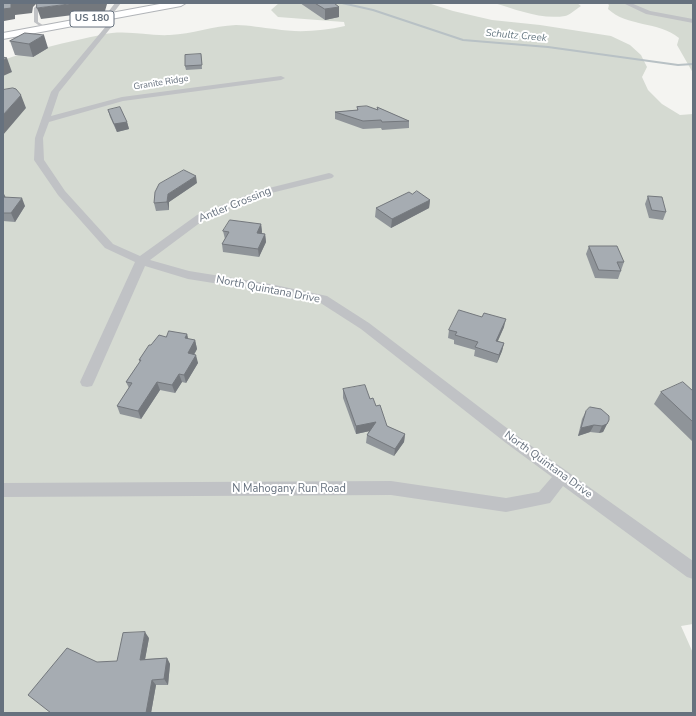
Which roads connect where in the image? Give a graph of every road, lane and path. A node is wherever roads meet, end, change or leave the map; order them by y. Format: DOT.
graph roads {
  1 [pos="46,3"];
  2 [pos="118,3"];
  3 [pos="181,3"];
  4 [pos="626,3"];
  5 [pos="108,16"];
  6 [pos="693,21"];
  7 [pos="45,28"];
  8 [pos="3,36"];
  9 [pos="281,78"];
  10 [pos="46,120"];
  11 [pos="329,176"];
  12 [pos="140,261"];
  13 [pos="87,382"];
  14 [pos="562,476"];
  15 [pos="3,490"];
  16 [pos="693,571"];
  1 -- 7 [label="lane"];
  2 -- 5 [label="street"];
  3 -- 5 [label="main road, US 180"];
  4 -- 6 [label="street"];
  5 -- 7 [label="main road, US 180"];
  5 -- 10 [label="street, North Quintana Drive"];
  7 -- 8 [label="main road, US 180"];
  9 -- 10 [label="street, Granite Ridge"];
  10 -- 12 [label="street, North Quintana Drive"];
  11 -- 12 [label="street, Antler Crossing"];
  12 -- 13 [label="street"];
  12 -- 14 [label="street, North Quintana Drive"];
  14 -- 15 [label="street, N Mahogany Run Road"];
  14 -- 16 [label="street, North Quintana Drive"];
}
